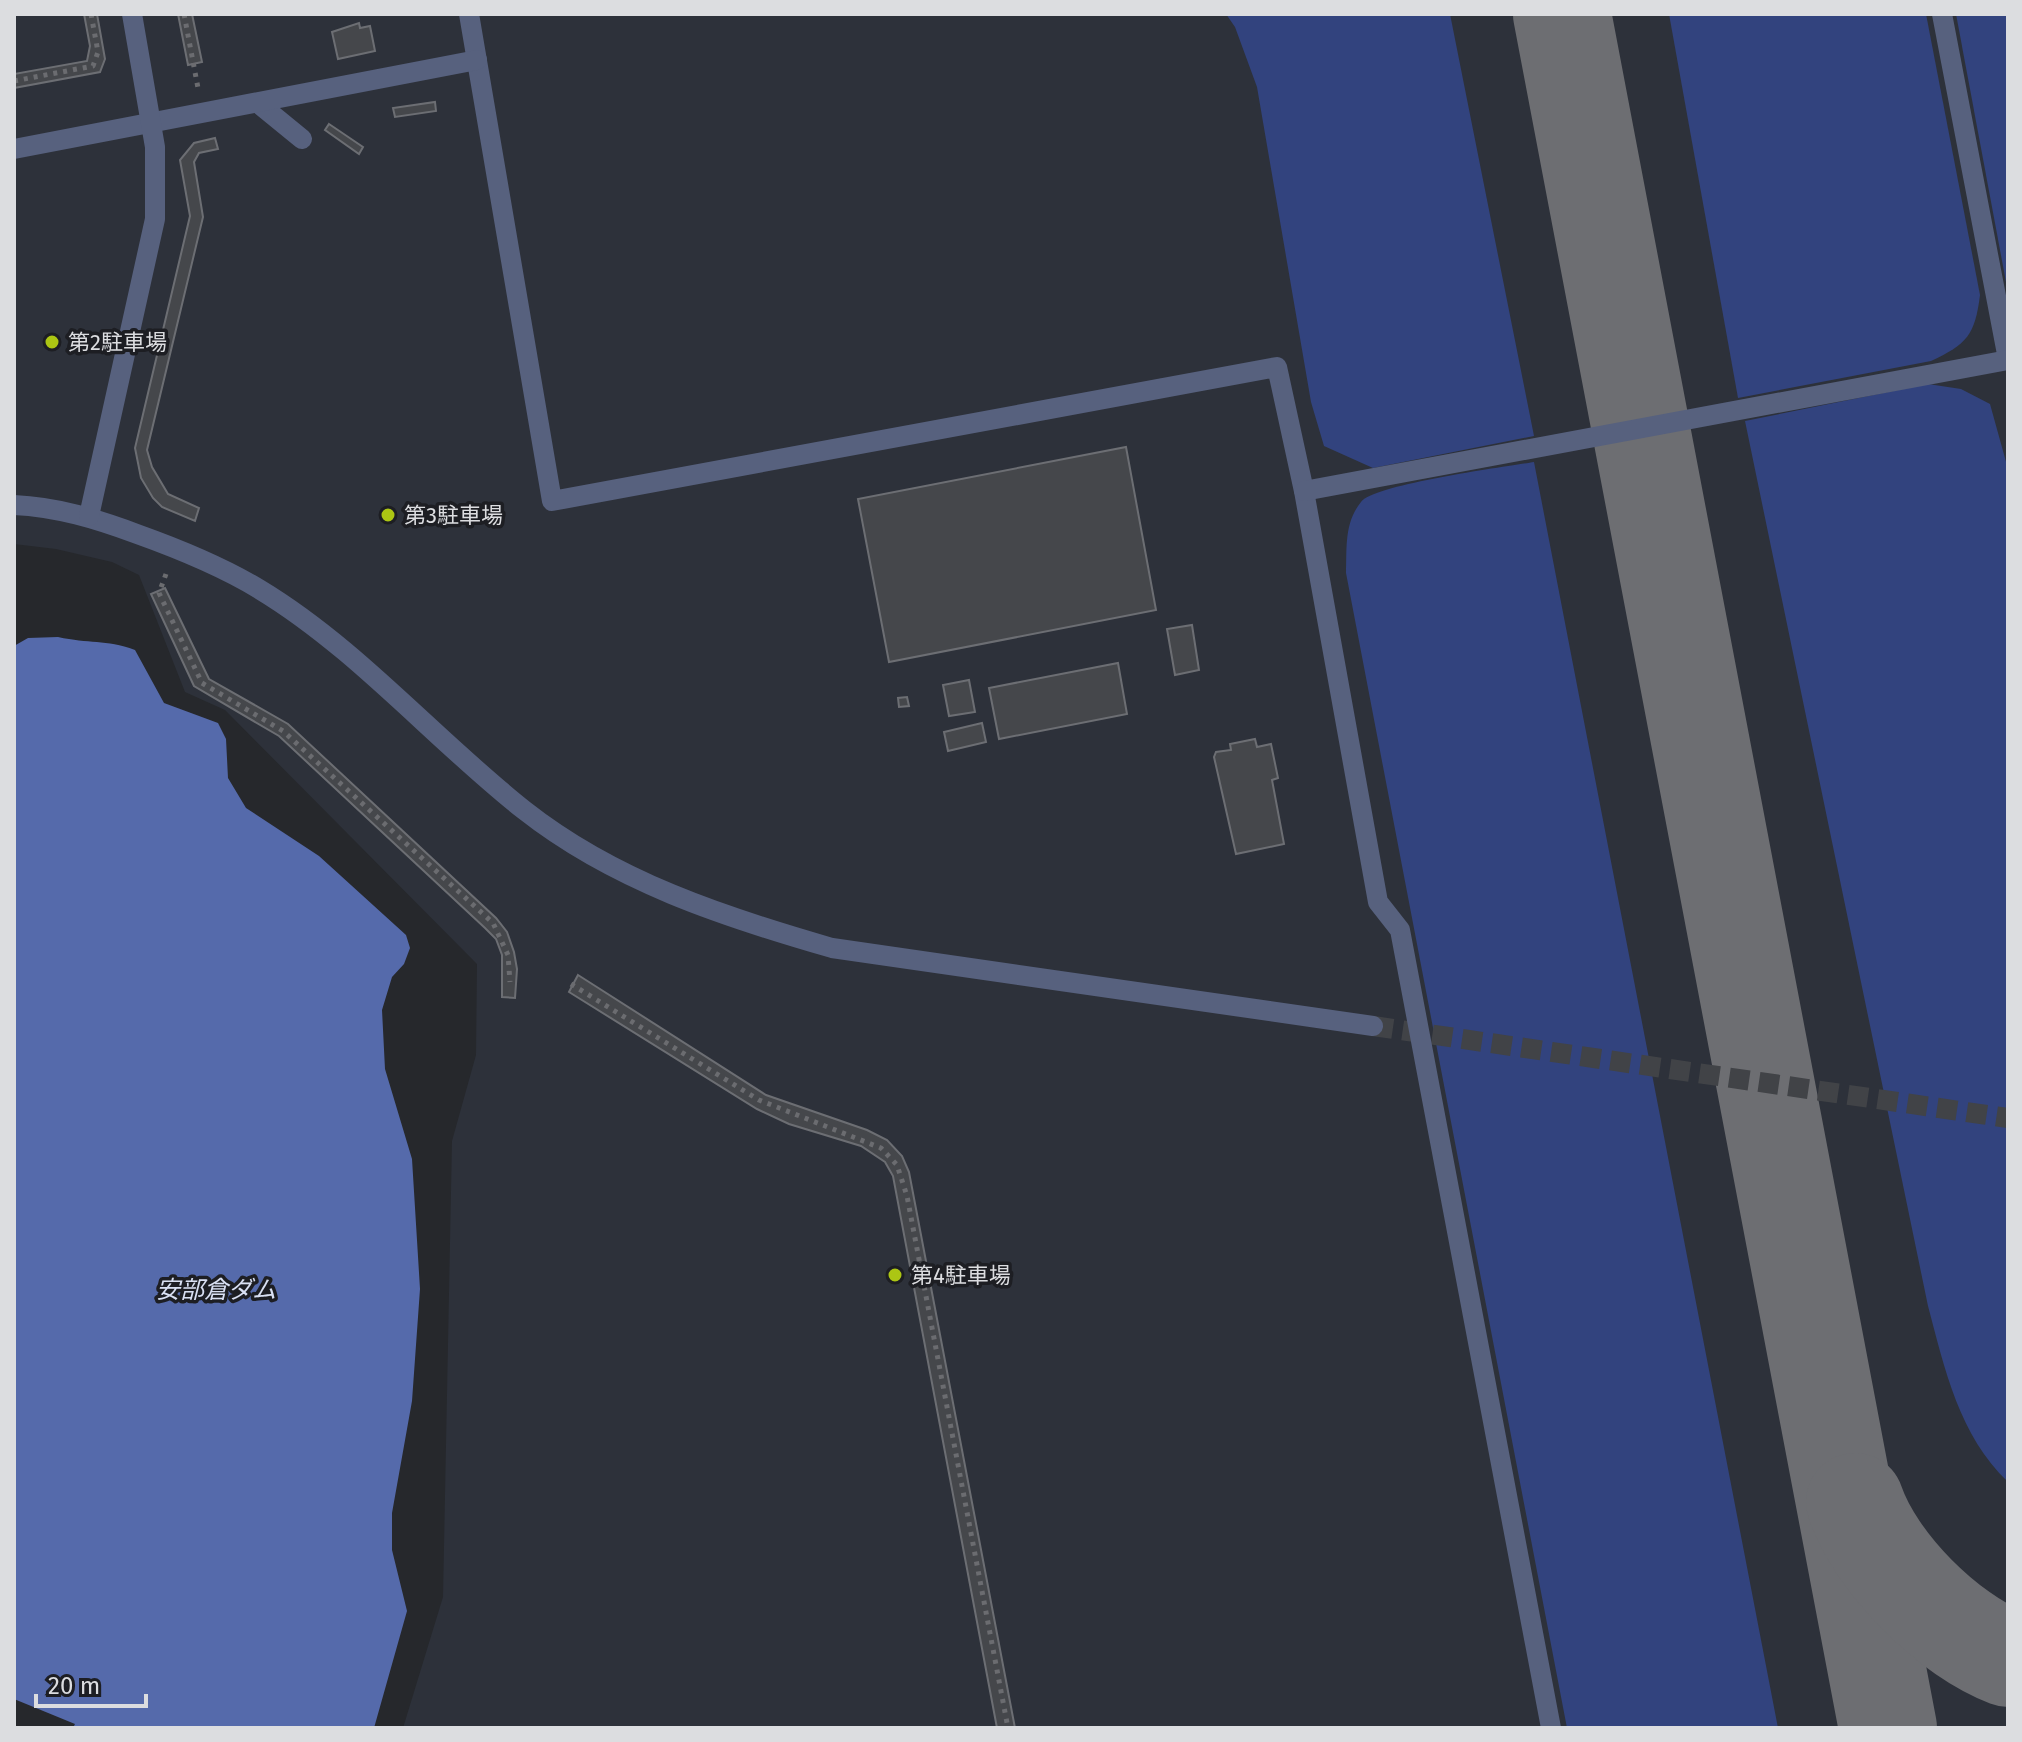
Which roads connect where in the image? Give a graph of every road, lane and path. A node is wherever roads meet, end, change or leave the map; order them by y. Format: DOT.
graph roads {
  1 [pos="91,14"];
  2 [pos="132,14"];
  3 [pos="184,14"];
  4 [pos="469,14"];
  5 [pos="1942,14"];
  6 [pos="477,60"];
  7 [pos="14,81"];
  8 [pos="199,95"];
  9 [pos="258,103"];
  10 [pos="152,124"];
  11 [pos="302,139"];
  12 [pos="14,149"];
  13 [pos="2008,359"];
  14 [pos="1304,491"];
  15 [pos="14,505"];
  16 [pos="89,516"];
  17 [pos="166,573"];
  18 [pos="510,982"];
  19 [pos="571,984"];
  20 [pos="1373,1026"];
  21 [pos="1008,1728"];
  22 [pos="1551,1728"];
  1 -- 7 [label="path"];
  2 -- 10 [label="street"];
  3 -- 8 [label="path"];
  4 -- 6 [label="street"];
  5 -- 13 [label="street"];
  6 -- 9 [label="street"];
  6 -- 14 [label="street"];
  9 -- 10 [label="street"];
  9 -- 11 [label="street"];
  10 -- 12 [label="street"];
  10 -- 16 [label="street"];
  13 -- 14 [label="street"];
  14 -- 22 [label="street"];
  15 -- 16 [label="street"];
  16 -- 20 [label="street"];
  17 -- 18 [label="path"];
  19 -- 21 [label="path"];
}
